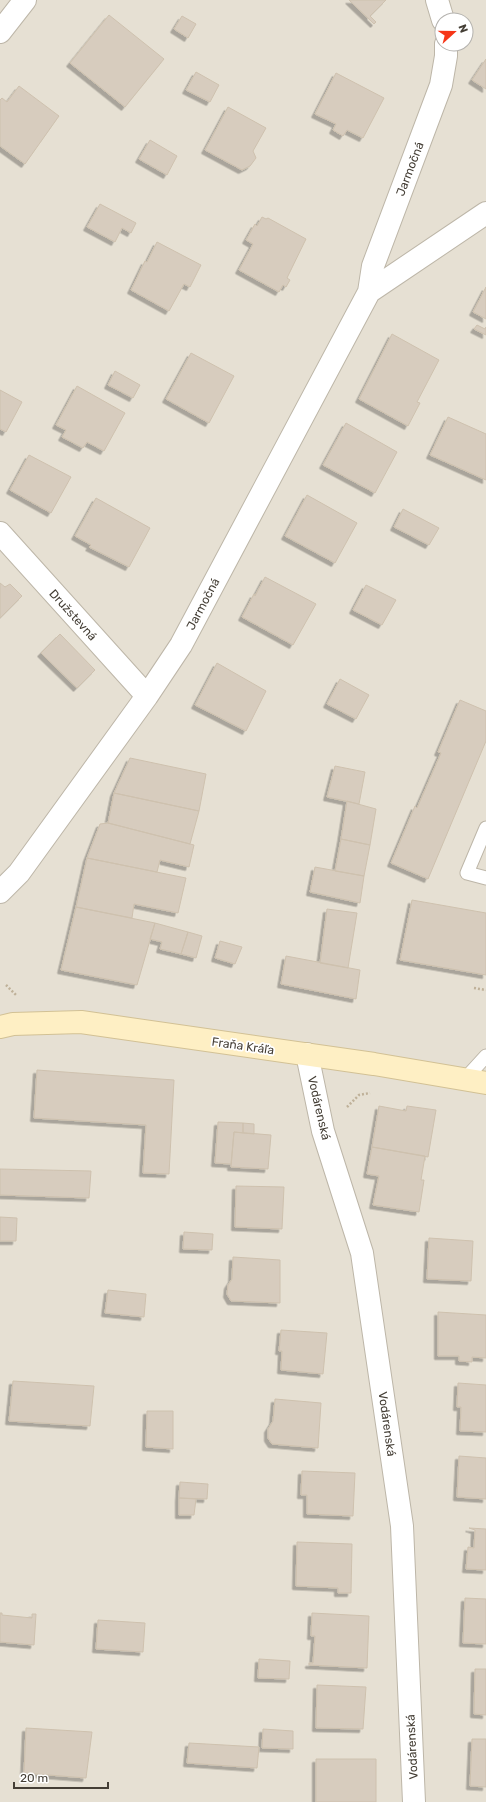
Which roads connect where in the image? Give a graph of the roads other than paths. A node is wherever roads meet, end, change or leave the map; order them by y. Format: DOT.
graph roads {
  1 [pos="25,0"];
  2 [pos="437,0"];
  3 [pos="441,12"];
  4 [pos="0,32"];
  5 [pos="446,52"];
  6 [pos="486,213"];
  7 [pos="369,292"];
  8 [pos="0,533"];
  9 [pos="147,696"];
  10 [pos="486,828"];
  11 [pos="486,878"];
  12 [pos="0,892"];
  13 [pos="0,1027"];
  14 [pos="307,1054"];
  15 [pos="486,1056"];
  16 [pos="465,1079"];
  17 [pos="486,1083"];
  18 [pos="414,1802"];
  1 -- 4 [label="street"];
  2 -- 3 [label="street"];
  5 -- 7 [label="street, Jarmočná"];
  6 -- 7 [label="street, Jarmočná"];
  7 -- 9 [label="street, Jarmočná"];
  8 -- 9 [label="street, Družstevná"];
  9 -- 12 [label="street, Jarmočná"];
  10 -- 11 [label="lane"];
  13 -- 14 [label="street, Fraňa Kráľa"];
  14 -- 16 [label="street, Fraňa Kráľa"];
  14 -- 18 [label="street, Vodárenská"];
  15 -- 16 [label="lane"];
  16 -- 17 [label="street, Fraňa Kráľa"];
}
